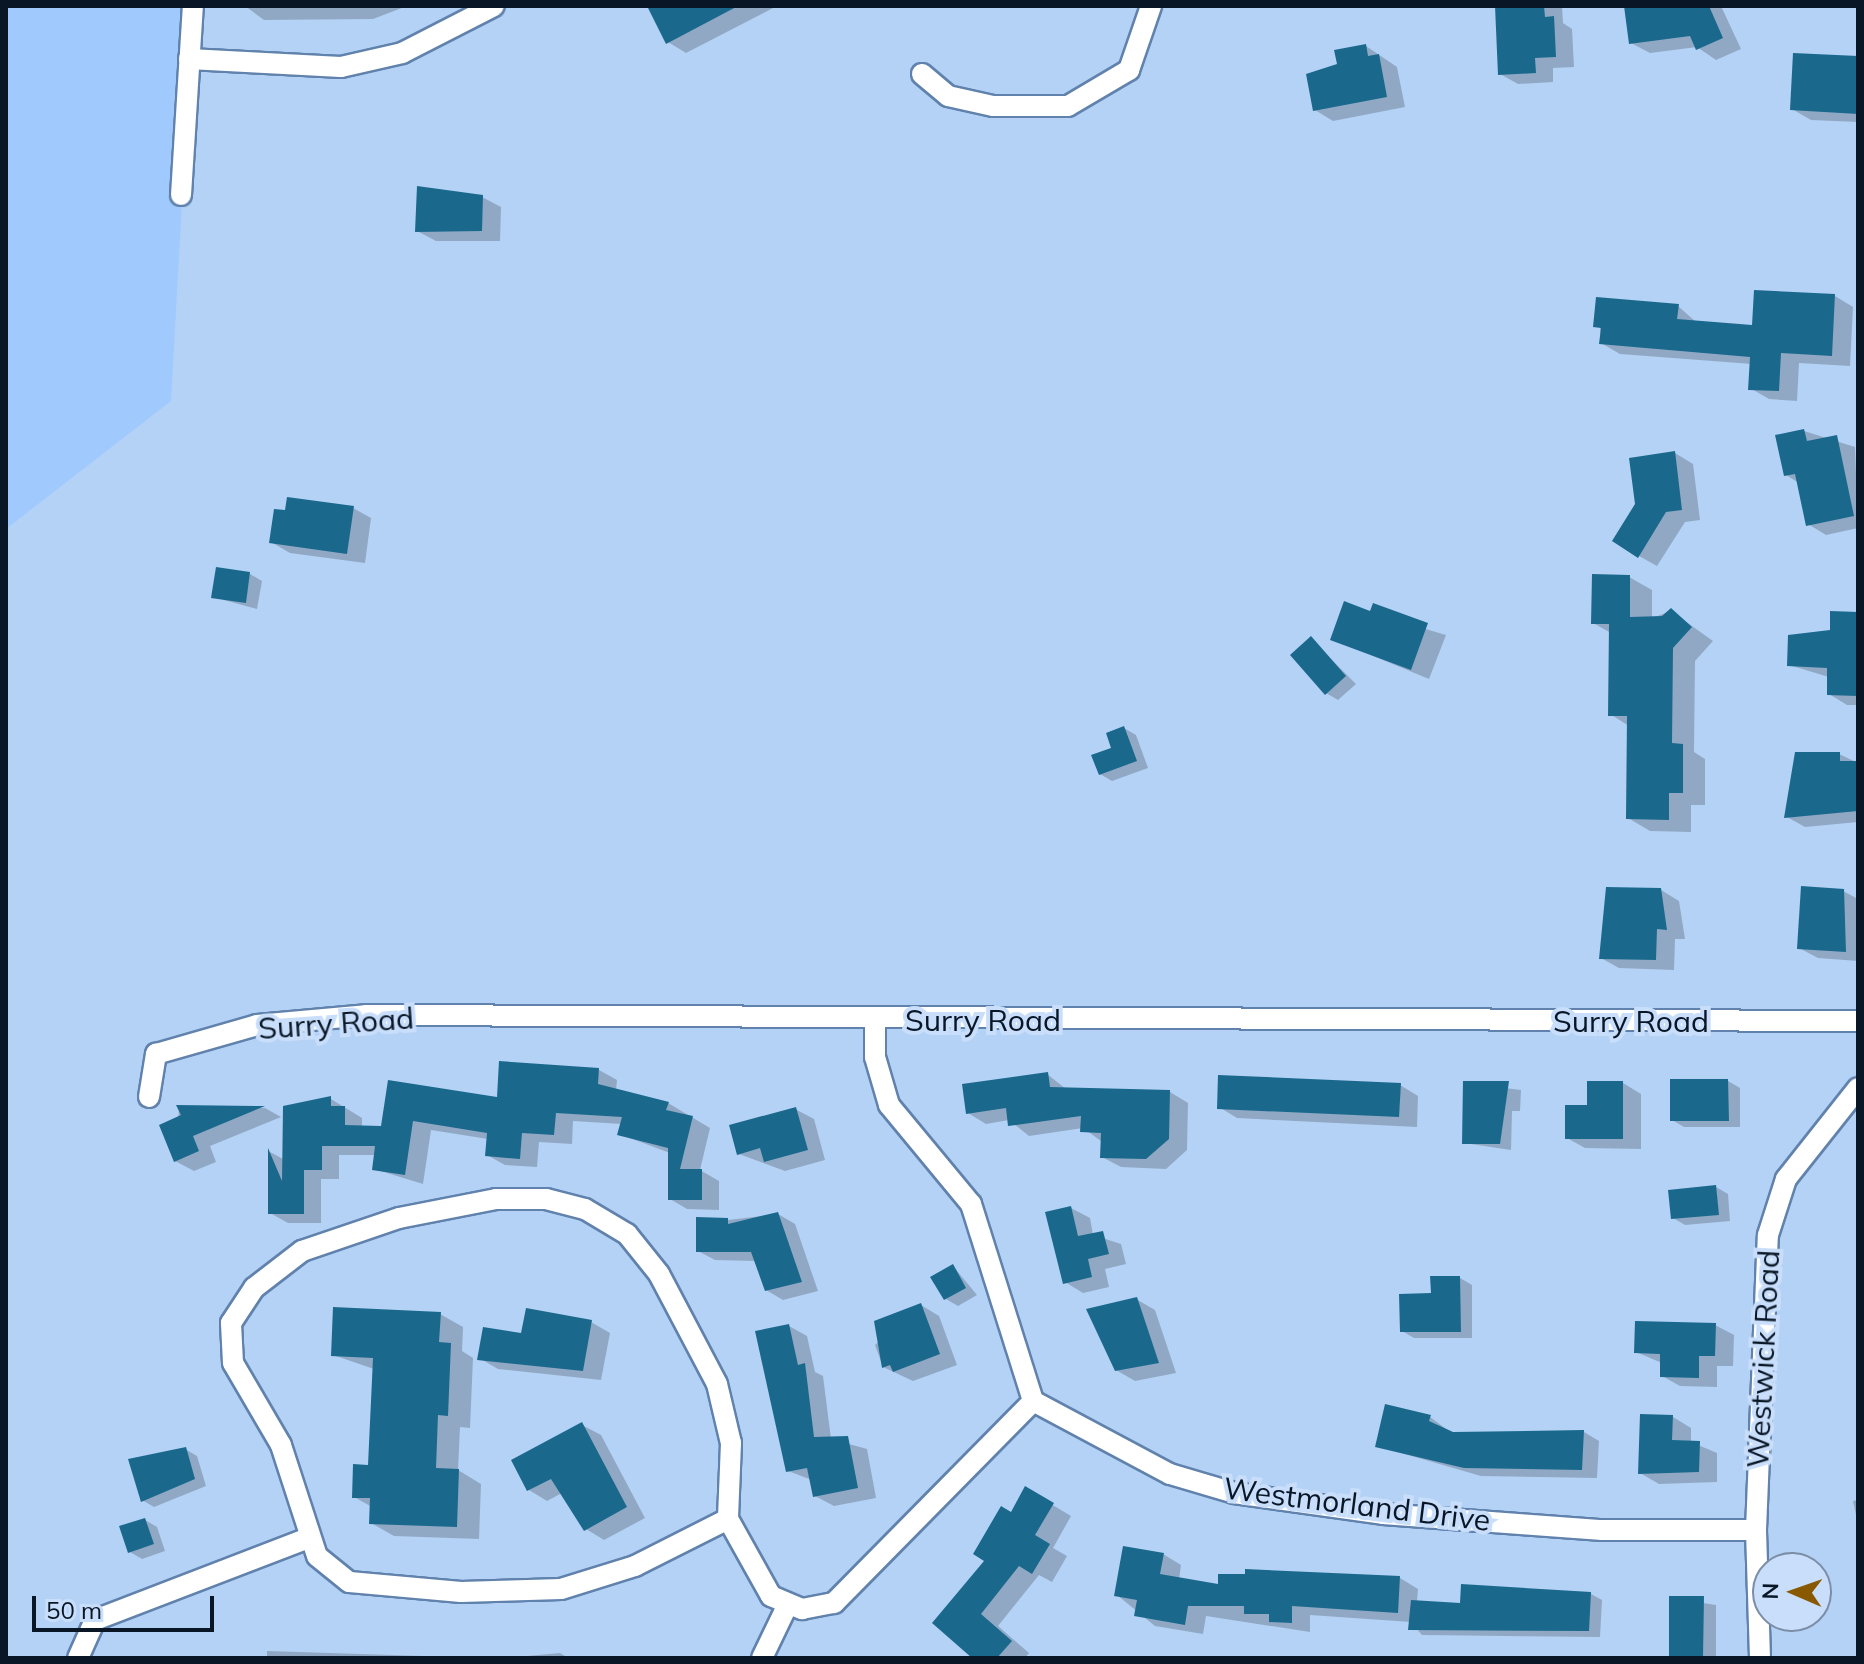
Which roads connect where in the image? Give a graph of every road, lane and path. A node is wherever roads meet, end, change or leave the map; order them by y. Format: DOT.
graph roads {
  1 [pos="193,6"];
  2 [pos="494,6"];
  3 [pos="1151,6"];
  4 [pos="189,59"];
  5 [pos="922,74"];
  6 [pos="181,195"];
  7 [pos="875,1020"];
  8 [pos="1858,1021"];
  9 [pos="1858,1088"];
  10 [pos="149,1097"];
  11 [pos="1033,1401"];
  12 [pos="728,1519"];
  13 [pos="1756,1530"];
  14 [pos="309,1538"];
  15 [pos="787,1606"];
  16 [pos="78,1658"];
  17 [pos="762,1658"];
  18 [pos="1760,1658"];
  1 -- 4 [label="street"];
  2 -- 4 [label="street"];
  3 -- 5 [label="street"];
  4 -- 6 [label="street"];
  7 -- 8 [label="street, Surry Road"];
  7 -- 10 [label="street, Surry Road"];
  7 -- 11 [label="street"];
  9 -- 13 [label="street, Westwick Road"];
  11 -- 13 [label="street, Westmorland Drive"];
  11 -- 15 [label="street"];
  12 -- 14 [label="street"];
  12 -- 14 [label="street"];
  12 -- 15 [label="street"];
  13 -- 18 [label="street, Westwick Road"];
  14 -- 16 [label="street"];
  15 -- 17 [label="street"];
}
